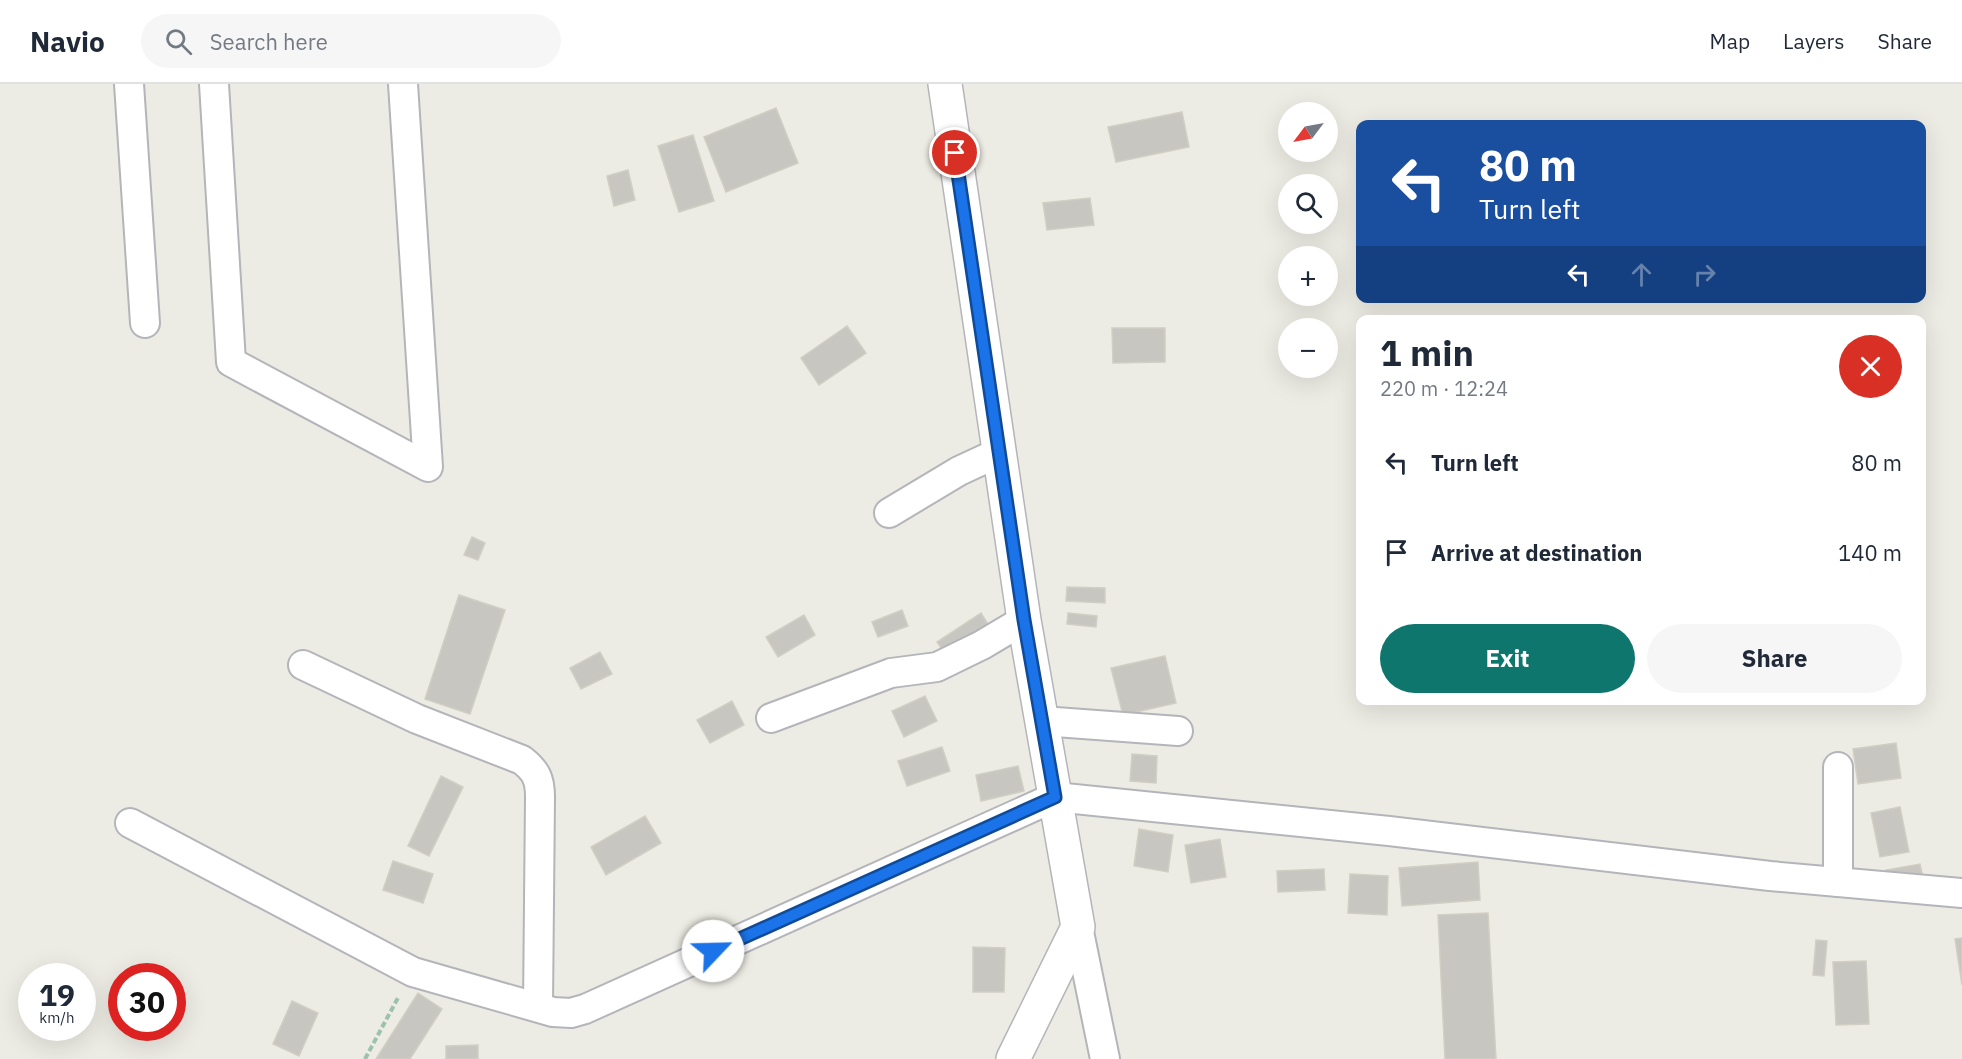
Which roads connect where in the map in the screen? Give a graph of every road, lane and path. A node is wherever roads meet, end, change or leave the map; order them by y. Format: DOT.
graph roads {
  1 [pos="129,84"];
  2 [pos="214,84"];
  3 [pos="403,84"];
  4 [pos="945,84"];
  5 [pos="145,323"];
  6 [pos="1000,452"];
  7 [pos="890,513"];
  8 [pos="1024,620"];
  9 [pos="303,665"];
  10 [pos="771,718"];
  11 [pos="1042,721"];
  12 [pos="1178,731"];
  13 [pos="1838,767"];
  14 [pos="1055,797"];
  15 [pos="130,823"];
  16 [pos="1838,882"];
  17 [pos="1962,892"];
  18 [pos="1078,927"];
  19 [pos="413,972"];
  20 [pos="538,1006"];
  21 [pos="366,1059"];
  22 [pos="1013,1059"];
  23 [pos="1105,1059"];
  1 -- 5 [label="street"];
  2 -- 3 [label="street"];
  4 -- 6 [label="street"];
  6 -- 7 [label="street"];
  6 -- 8 [label="street"];
  8 -- 10 [label="street"];
  8 -- 11 [label="street"];
  9 -- 20 [label="street"];
  11 -- 12 [label="street"];
  11 -- 14 [label="street"];
  13 -- 16 [label="street"];
  14 -- 16 [label="street"];
  14 -- 18 [label="street"];
  14 -- 20 [label="street"];
  15 -- 19 [label="street"];
  16 -- 17 [label="street"];
  18 -- 22 [label="street"];
  18 -- 23 [label="street"];
  19 -- 20 [label="street"];
  19 -- 21 [label="path"];
}
